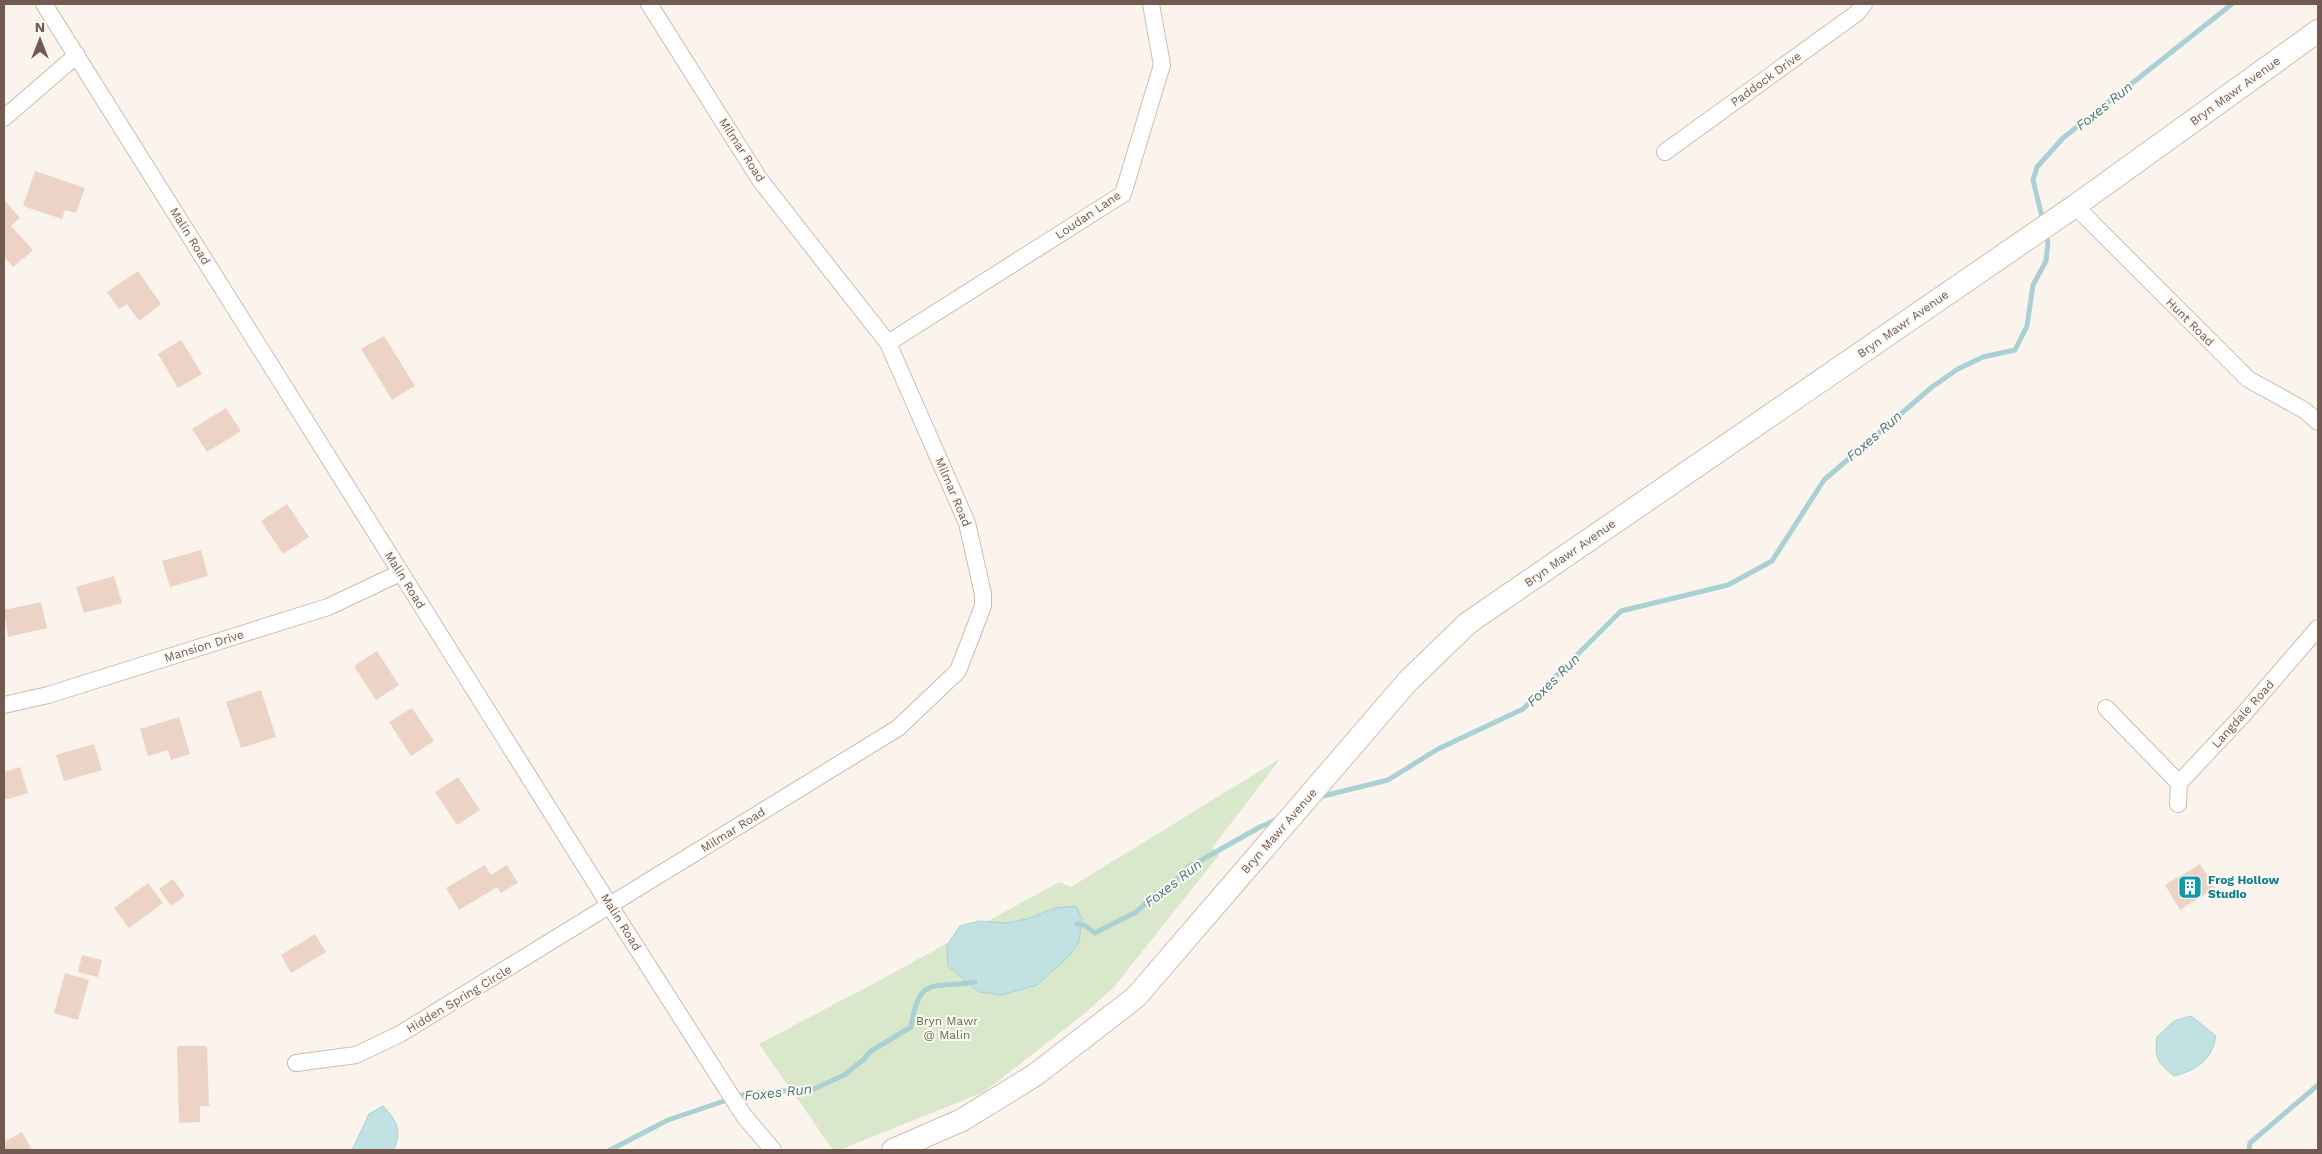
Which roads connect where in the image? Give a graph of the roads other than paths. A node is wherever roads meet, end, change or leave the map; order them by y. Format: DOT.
graph roads {
  1 [pos="44,4"];
  2 [pos="649,4"];
  3 [pos="1151,4"];
  4 [pos="1864,4"];
  5 [pos="2318,31"];
  6 [pos="76,55"];
  7 [pos="4,118"];
  8 [pos="1665,152"];
  9 [pos="2075,206"];
  10 [pos="888,343"];
  11 [pos="2318,422"];
  12 [pos="400,573"];
  13 [pos="2318,628"];
  14 [pos="4,704"];
  15 [pos="2106,708"];
  16 [pos="2179,783"];
  17 [pos="2178,804"];
  18 [pos="610,906"];
  19 [pos="296,1063"];
  20 [pos="773,1150"];
  21 [pos="893,1150"];
  1 -- 6 [label="street, Malin Road"];
  2 -- 10 [label="street, Milmar Road"];
  3 -- 10 [label="street, Loudan Lane"];
  4 -- 8 [label="street, Paddock Drive"];
  5 -- 9 [label="main road, Bryn Mawr Avenue"];
  6 -- 7 [label="street"];
  6 -- 12 [label="street, Malin Road"];
  9 -- 11 [label="street, Hunt Road"];
  9 -- 21 [label="main road, Bryn Mawr Avenue"];
  10 -- 18 [label="street, Milmar Road"];
  12 -- 14 [label="street, Mansion Drive"];
  12 -- 18 [label="street, Malin Road"];
  13 -- 16 [label="street, Langdale Road"];
  15 -- 16 [label="street"];
  16 -- 17 [label="street"];
  18 -- 19 [label="street, Hidden Spring Circle"];
  18 -- 20 [label="street, Malin Road"];
}
